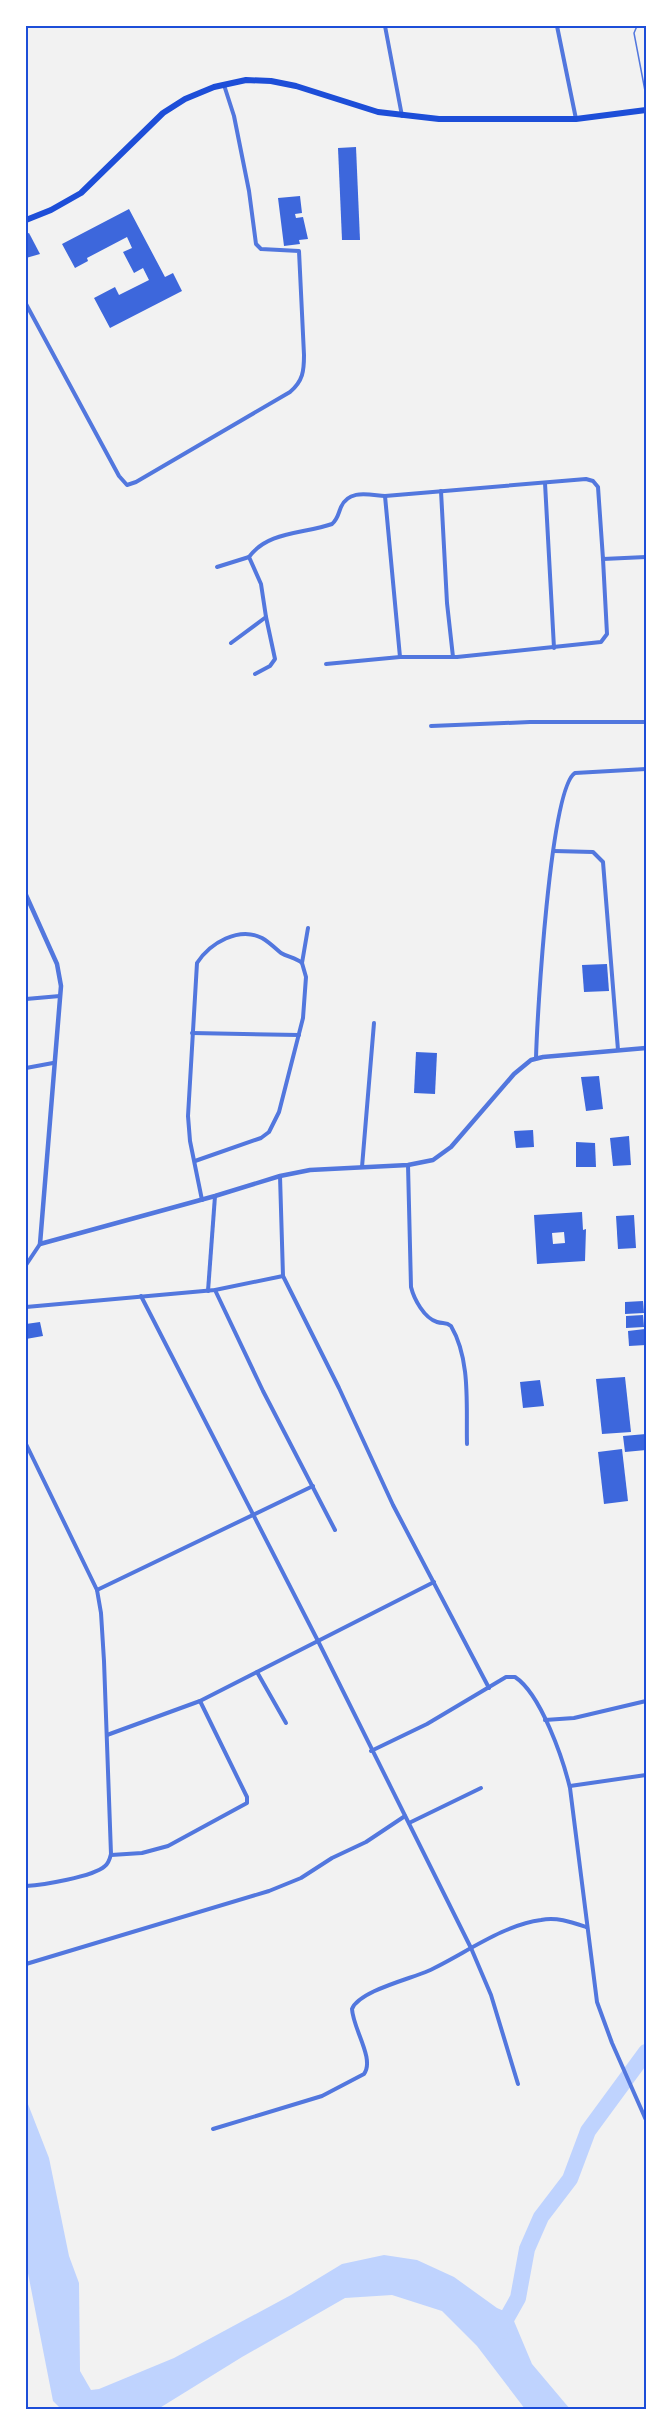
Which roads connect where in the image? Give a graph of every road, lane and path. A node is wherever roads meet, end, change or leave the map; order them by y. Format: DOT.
graph roads {
  1 [pos="385,26"];
  2 [pos="557,26"];
  3 [pos="637,26"];
  4 [pos="224,85"];
  5 [pos="646,96"];
  6 [pos="646,110"];
  7 [pos="402,116"];
  8 [pos="576,119"];
  9 [pos="26,220"];
  10 [pos="26,304"];
  11 [pos="545,483"];
  12 [pos="441,491"];
  13 [pos="385,496"];
  14 [pos="249,557"];
  15 [pos="646,558"];
  16 [pos="603,559"];
  17 [pos="218,567"];
  18 [pos="266,617"];
  19 [pos="231,643"];
  20 [pos="554,648"];
  21 [pos="400,657"];
  22 [pos="453,657"];
  23 [pos="326,664"];
  24 [pos="255,674"];
  25 [pos="646,722"];
  26 [pos="430,726"];
  27 [pos="646,769"];
  28 [pos="554,851"];
  29 [pos="26,895"];
  30 [pos="308,928"];
  31 [pos="303,963"];
  32 [pos="60,996"];
  33 [pos="26,999"];
  34 [pos="374,1023"];
  35 [pos="192,1033"];
  36 [pos="299,1035"];
  37 [pos="646,1048"];
  38 [pos="618,1050"];
  39 [pos="536,1058"];
  40 [pos="53,1063"];
  41 [pos="26,1068"];
  42 [pos="195,1161"];
  43 [pos="408,1165"];
  44 [pos="362,1167"];
  45 [pos="280,1176"];
  46 [pos="215,1196"];
  47 [pos="202,1200"];
  48 [pos="40,1244"];
  49 [pos="26,1265"];
  50 [pos="283,1276"];
  51 [pos="215,1290"];
  52 [pos="208,1291"];
  53 [pos="141,1296"];
  54 [pos="26,1306"];
  55 [pos="26,1444"];
  56 [pos="467,1444"];
  57 [pos="313,1486"];
  58 [pos="253,1516"];
  59 [pos="335,1530"];
  60 [pos="434,1582"];
  61 [pos="97,1590"];
  62 [pos="318,1641"];
  63 [pos="257,1672"];
  64 [pos="489,1688"];
  65 [pos="200,1701"];
  66 [pos="646,1701"];
  67 [pos="545,1720"];
  68 [pos="286,1723"];
  69 [pos="107,1735"];
  70 [pos="371,1751"];
  71 [pos="646,1775"];
  72 [pos="570,1786"];
  73 [pos="481,1788"];
  74 [pos="405,1816"];
  75 [pos="409,1823"];
  76 [pos="111,1855"];
  77 [pos="26,1886"];
  78 [pos="586,1927"];
  79 [pos="471,1948"];
  80 [pos="26,1964"];
  81 [pos="518,2084"];
  82 [pos="646,2120"];
  83 [pos="213,2129"];
  1 -- 7 [label="street"];
  2 -- 8 [label="street"];
  3 -- 5 [label="lane"];
  4 -- 7 [label="main road"];
  4 -- 9 [label="main road"];
  4 -- 10 [label="street"];
  6 -- 8 [label="main road"];
  7 -- 8 [label="main road"];
  11 -- 12 [label="street"];
  11 -- 16 [label="street"];
  11 -- 20 [label="street"];
  12 -- 13 [label="street"];
  12 -- 22 [label="street"];
  13 -- 14 [label="street"];
  13 -- 21 [label="street"];
  14 -- 17 [label="street"];
  14 -- 18 [label="street"];
  15 -- 16 [label="street"];
  16 -- 20 [label="street"];
  18 -- 19 [label="street"];
  18 -- 24 [label="street"];
  20 -- 22 [label="street"];
  21 -- 22 [label="street"];
  21 -- 23 [label="street"];
  25 -- 26 [label="street"];
  27 -- 28 [label="street"];
  28 -- 38 [label="street"];
  28 -- 39 [label="street"];
  29 -- 32 [label="street"];
  30 -- 31 [label="street"];
  31 -- 35 [label="street"];
  31 -- 36 [label="street"];
  32 -- 33 [label="street"];
  32 -- 40 [label="street"];
  34 -- 44 [label="street"];
  35 -- 36 [label="street"];
  35 -- 42 [label="street"];
  36 -- 42 [label="street"];
  37 -- 38 [label="street"];
  38 -- 39 [label="street"];
  39 -- 43 [label="street"];
  40 -- 41 [label="street"];
  40 -- 48 [label="street"];
  42 -- 47 [label="street"];
  43 -- 44 [label="street"];
  43 -- 56 [label="street"];
  44 -- 45 [label="street"];
  45 -- 46 [label="street"];
  45 -- 50 [label="street"];
  46 -- 47 [label="street"];
  46 -- 52 [label="street"];
  47 -- 48 [label="street"];
  48 -- 49 [label="street"];
  50 -- 51 [label="street"];
  50 -- 60 [label="street"];
  51 -- 52 [label="street"];
  51 -- 57 [label="street"];
  52 -- 53 [label="street"];
  53 -- 54 [label="street"];
  53 -- 58 [label="street"];
  55 -- 61 [label="street"];
  57 -- 58 [label="street"];
  57 -- 59 [label="street"];
  58 -- 61 [label="street"];
  58 -- 62 [label="street"];
  60 -- 62 [label="street"];
  60 -- 64 [label="street"];
  61 -- 69 [label="street"];
  62 -- 63 [label="street"];
  62 -- 70 [label="street"];
  63 -- 65 [label="street"];
  63 -- 68 [label="street"];
  64 -- 67 [label="street"];
  64 -- 70 [label="street"];
  65 -- 69 [label="street"];
  65 -- 76 [label="street"];
  66 -- 67 [label="street"];
  67 -- 72 [label="street"];
  69 -- 76 [label="street"];
  70 -- 74 [label="street"];
  71 -- 72 [label="street"];
  72 -- 78 [label="street"];
  73 -- 75 [label="street"];
  74 -- 75 [label="street"];
  74 -- 80 [label="street"];
  75 -- 79 [label="street"];
  76 -- 77 [label="street"];
  78 -- 79 [label="street"];
  78 -- 82 [label="street"];
  79 -- 81 [label="street"];
  79 -- 83 [label="street"];
}
